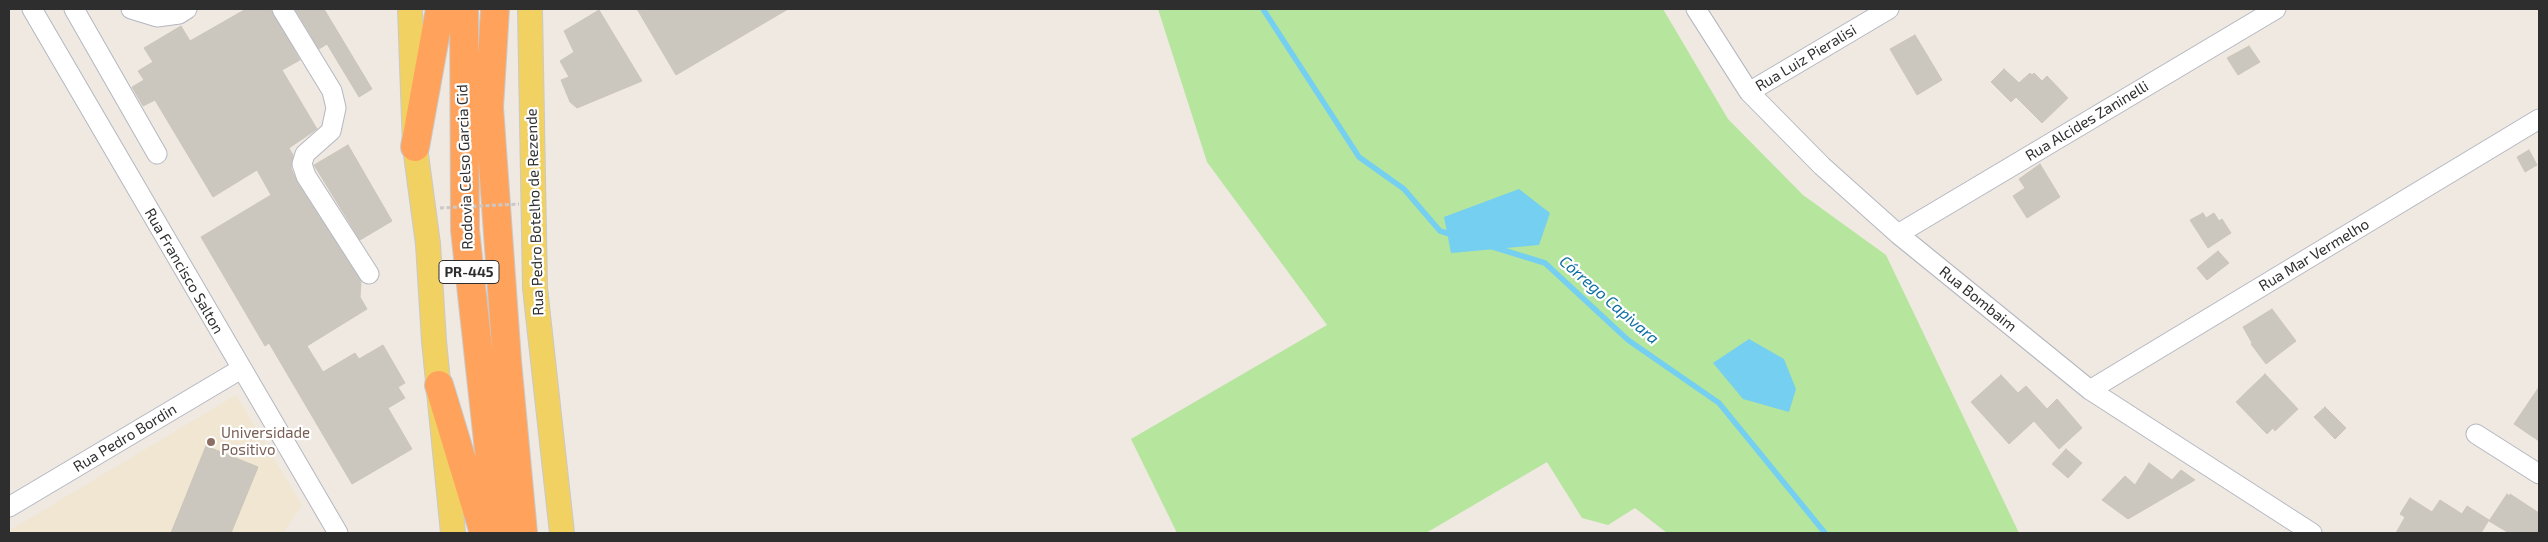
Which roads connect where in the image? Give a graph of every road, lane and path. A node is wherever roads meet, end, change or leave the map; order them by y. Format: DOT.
graph roads {
  1 [pos="32,9"];
  2 [pos="74,9"];
  3 [pos="131,9"];
  4 [pos="188,9"];
  5 [pos="282,9"];
  6 [pos="410,9"];
  7 [pos="440,9"];
  8 [pos="464,9"];
  9 [pos="495,9"];
  10 [pos="530,9"];
  11 [pos="1696,9"];
  12 [pos="1889,9"];
  13 [pos="2276,9"];
  14 [pos="1749,92"];
  15 [pos="2539,119"];
  16 [pos="415,147"];
  17 [pos="157,154"];
  18 [pos="519,204"];
  19 [pos="440,208"];
  20 [pos="1898,234"];
  21 [pos="369,274"];
  22 [pos="241,369"];
  23 [pos="439,385"];
  24 [pos="2090,390"];
  25 [pos="2476,434"];
  26 [pos="2539,474"];
  27 [pos="9,507"];
  28 [pos="338,533"];
  29 [pos="453,533"];
  30 [pos="484,533"];
  31 [pos="498,533"];
  32 [pos="523,533"];
  33 [pos="562,533"];
  34 [pos="2312,533"];
  1 -- 22 [label="street, Rua Francisco Salton"];
  2 -- 17 [label="street"];
  3 -- 4 [label="street"];
  5 -- 21 [label="street"];
  6 -- 16 [label="main road"];
  7 -- 16 [label="highway"];
  8 -- 31 [label="highway, Rodovia Celso Garcia Cid / PR-445"];
  9 -- 32 [label="highway, Rodovia Celso Garcia Cid / PR-445"];
  10 -- 33 [label="main road, Rua Pedro Botelho de Rezende"];
  11 -- 14 [label="street, Rua Bombaim"];
  12 -- 14 [label="street, Rua Luiz Pieralisi"];
  13 -- 20 [label="street, Rua Alcides Zaninelli"];
  14 -- 20 [label="street, Rua Bombaim"];
  15 -- 24 [label="street, Rua Mar Vermelho"];
  16 -- 23 [label="main road, PR-445"];
  18 -- 19 [label="path, bridge"];
  20 -- 24 [label="street, Rua Bombaim"];
  22 -- 27 [label="street, Rua Pedro Bordin"];
  22 -- 28 [label="street, Rua Francisco Salton"];
  23 -- 29 [label="main road, PR-445"];
  23 -- 30 [label="highway"];
  24 -- 34 [label="street, Rua Bombaim"];
  25 -- 26 [label="street"];
}
